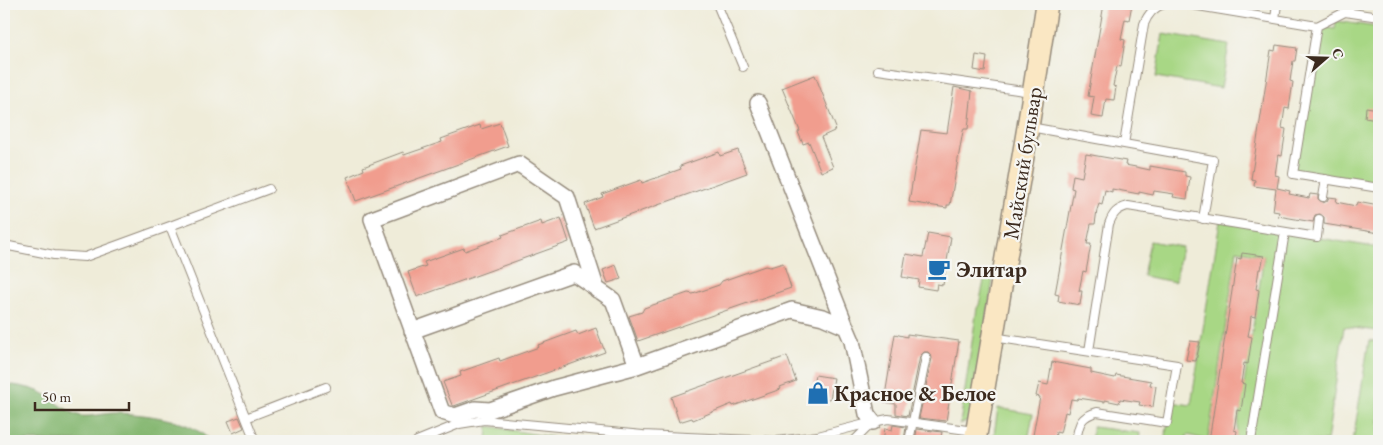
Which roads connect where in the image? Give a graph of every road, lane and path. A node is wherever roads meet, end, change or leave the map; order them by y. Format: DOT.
graph roads {
  1 [pos="717,4"];
  2 [pos="1047,4"];
  3 [pos="1164,4"];
  4 [pos="1186,4"];
  5 [pos="1277,4"];
  6 [pos="1379,17"];
  7 [pos="1275,18"];
  8 [pos="1317,26"];
  9 [pos="743,67"];
  10 [pos="878,70"];
  11 [pos="1033,92"];
  12 [pos="758,103"];
  13 [pos="1028,127"];
  14 [pos="1124,144"];
  15 [pos="1326,179"];
  16 [pos="1379,188"];
  17 [pos="268,190"];
  18 [pos="1323,197"];
  19 [pos="1203,219"];
  20 [pos="1320,219"];
  21 [pos="170,226"];
  22 [pos="1285,232"];
  23 [pos="4,245"];
  24 [pos="597,290"];
  25 [pos="846,327"];
  26 [pos="412,331"];
  27 [pos="993,337"];
  28 [pos="1089,351"];
  29 [pos="926,357"];
  30 [pos="637,366"];
  31 [pos="326,387"];
  32 [pos="246,418"];
  33 [pos="873,422"];
  34 [pos="912,423"];
  35 [pos="976,436"];
  36 [pos="255,441"];
  37 [pos="417,441"];
  38 [pos="854,441"];
  39 [pos="909,441"];
  40 [pos="1076,441"];
  41 [pos="1251,441"];
  1 -- 9 [label="lane"];
  2 -- 11 [label="main road, Майский бульвар"];
  3 -- 14 [label="lane"];
  4 -- 7 [label="lane"];
  5 -- 7 [label="lane"];
  6 -- 8 [label="lane"];
  7 -- 8 [label="lane"];
  8 -- 15 [label="lane"];
  10 -- 11 [label="lane"];
  11 -- 13 [label="main road, Майский бульвар"];
  12 -- 25 [label="street"];
  13 -- 14 [label="lane"];
  13 -- 27 [label="main road, Майский бульвар"];
  14 -- 19 [label="lane"];
  15 -- 16 [label="lane"];
  15 -- 18 [label="lane"];
  17 -- 21 [label="lane"];
  19 -- 22 [label="lane"];
  19 -- 28 [label="lane"];
  20 -- 22 [label="lane"];
  21 -- 23 [label="lane"];
  21 -- 32 [label="lane"];
  22 -- 41 [label="lane"];
  24 -- 26 [label="street"];
  24 -- 26 [label="street"];
  24 -- 30 [label="street"];
  25 -- 30 [label="street"];
  25 -- 33 [label="street"];
  26 -- 30 [label="street"];
  27 -- 28 [label="lane"];
  27 -- 35 [label="main road, Майский бульвар"];
  28 -- 40 [label="lane"];
  29 -- 34 [label="lane"];
  31 -- 32 [label="lane"];
  32 -- 36 [label="lane"];
  33 -- 34 [label="lane"];
  33 -- 37 [label="lane"];
  33 -- 38 [label="lane"];
  34 -- 35 [label="lane"];
  34 -- 39 [label="lane"];
}
